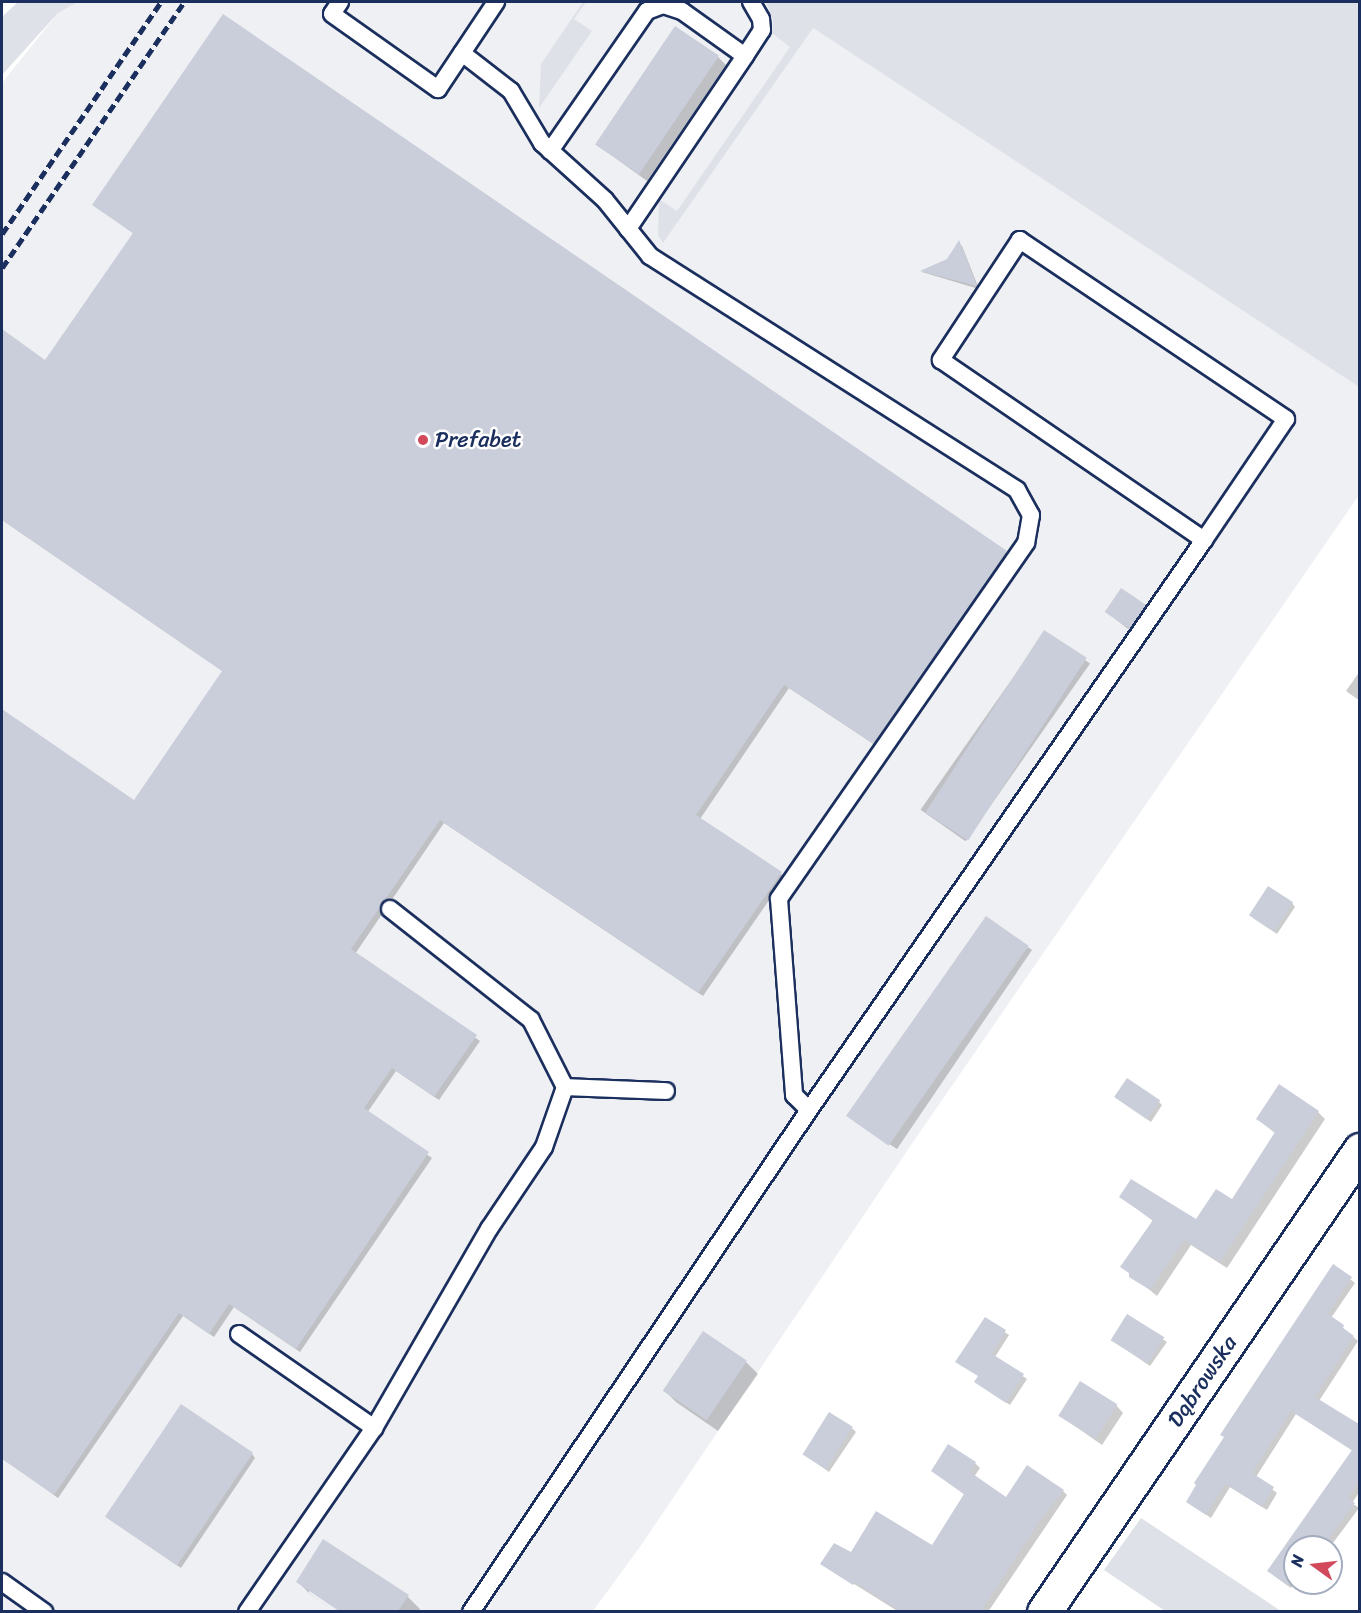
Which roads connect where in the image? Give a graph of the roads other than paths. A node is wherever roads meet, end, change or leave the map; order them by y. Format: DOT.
graph roads {
  1 [pos="340,2"];
  2 [pos="496,2"];
  3 [pos="751,2"];
  4 [pos="462,53"];
  5 [pos="745,56"];
  6 [pos="550,151"];
  7 [pos="628,229"];
  8 [pos="1204,540"];
  9 [pos="390,909"];
  10 [pos="564,1087"];
  11 [pos="666,1091"];
  12 [pos="809,1110"];
  13 [pos="1359,1150"];
  14 [pos="240,1334"];
  15 [pos="374,1428"];
  16 [pos="2,1582"];
  17 [pos="44,1611"];
  18 [pos="247,1611"];
  19 [pos="471,1611"];
  20 [pos="1044,1611"];
  1 -- 4 [label="lane"];
  2 -- 4 [label="lane"];
  3 -- 5 [label="lane"];
  4 -- 6 [label="lane"];
  5 -- 6 [label="lane"];
  5 -- 7 [label="lane"];
  6 -- 7 [label="lane"];
  7 -- 12 [label="lane"];
  8 -- 8 [label="lane"];
  8 -- 12 [label="lane"];
  9 -- 10 [label="lane"];
  10 -- 11 [label="lane"];
  10 -- 15 [label="lane"];
  12 -- 19 [label="lane"];
  13 -- 20 [label="street, Dąbrowska"];
  14 -- 15 [label="lane"];
  15 -- 18 [label="lane"];
  16 -- 17 [label="lane"];
}
